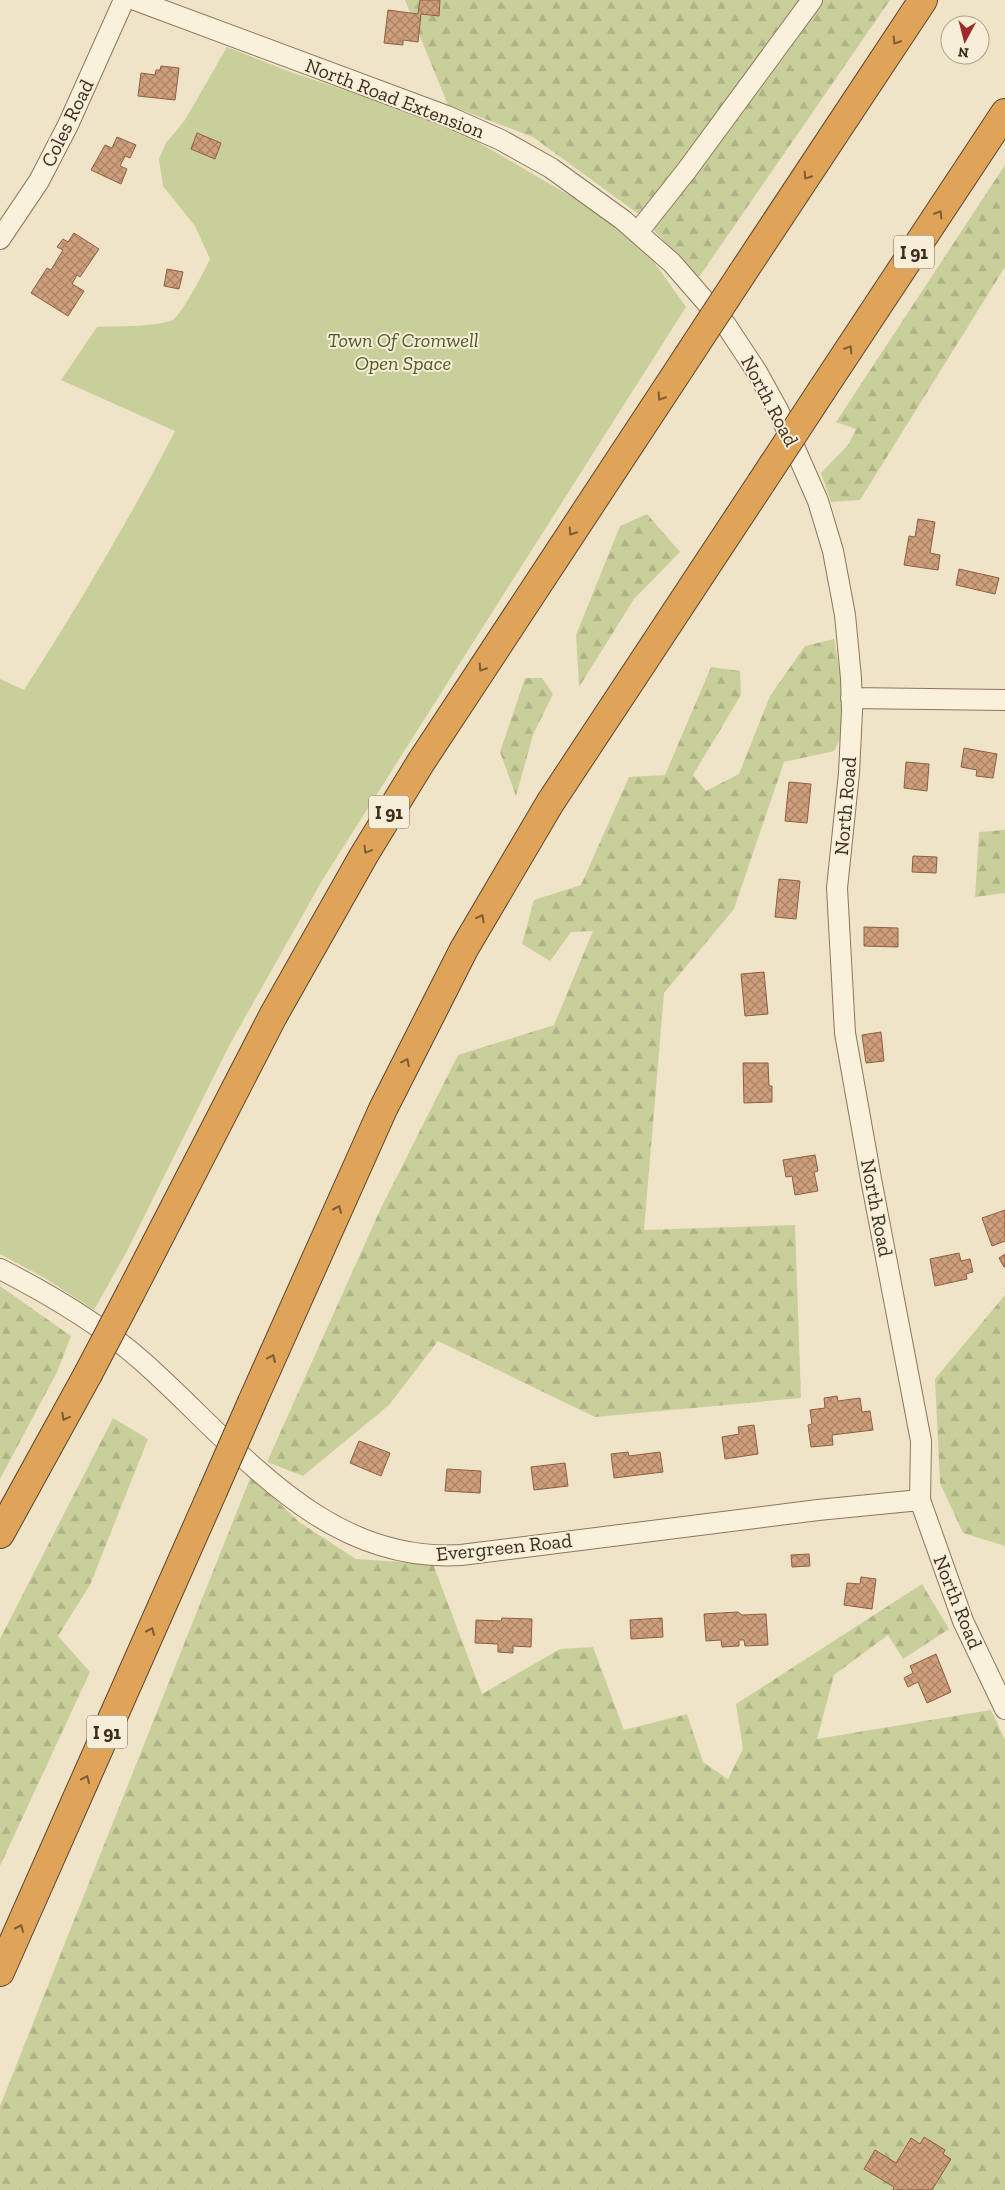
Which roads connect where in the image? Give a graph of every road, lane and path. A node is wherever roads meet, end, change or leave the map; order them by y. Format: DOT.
graph roads {
  1 [pos="124,0"];
  2 [pos="135,0"];
  3 [pos="812,0"];
  4 [pos="923,0"];
  5 [pos="1005,113"];
  6 [pos="638,232"];
  7 [pos="0,239"];
  8 [pos="851,698"];
  9 [pos="1005,700"];
  10 [pos="0,1269"];
  11 [pos="920,1500"];
  12 [pos="0,1534"];
  13 [pos="1005,1709"];
  14 [pos="0,1972"];
  1 -- 7 [label="street, Coles Road"];
  2 -- 6 [label="street, North Road Extension"];
  3 -- 6 [label="street"];
  4 -- 12 [label="highway, I 91, one-way, bridge"];
  14 -- 5 [label="highway, I 91, one-way, bridge"];
  6 -- 8 [label="street, North Road"];
  8 -- 9 [label="street"];
  8 -- 11 [label="street, North Road"];
  10 -- 11 [label="street, Evergreen Road"];
  11 -- 13 [label="street, North Road"];
}
